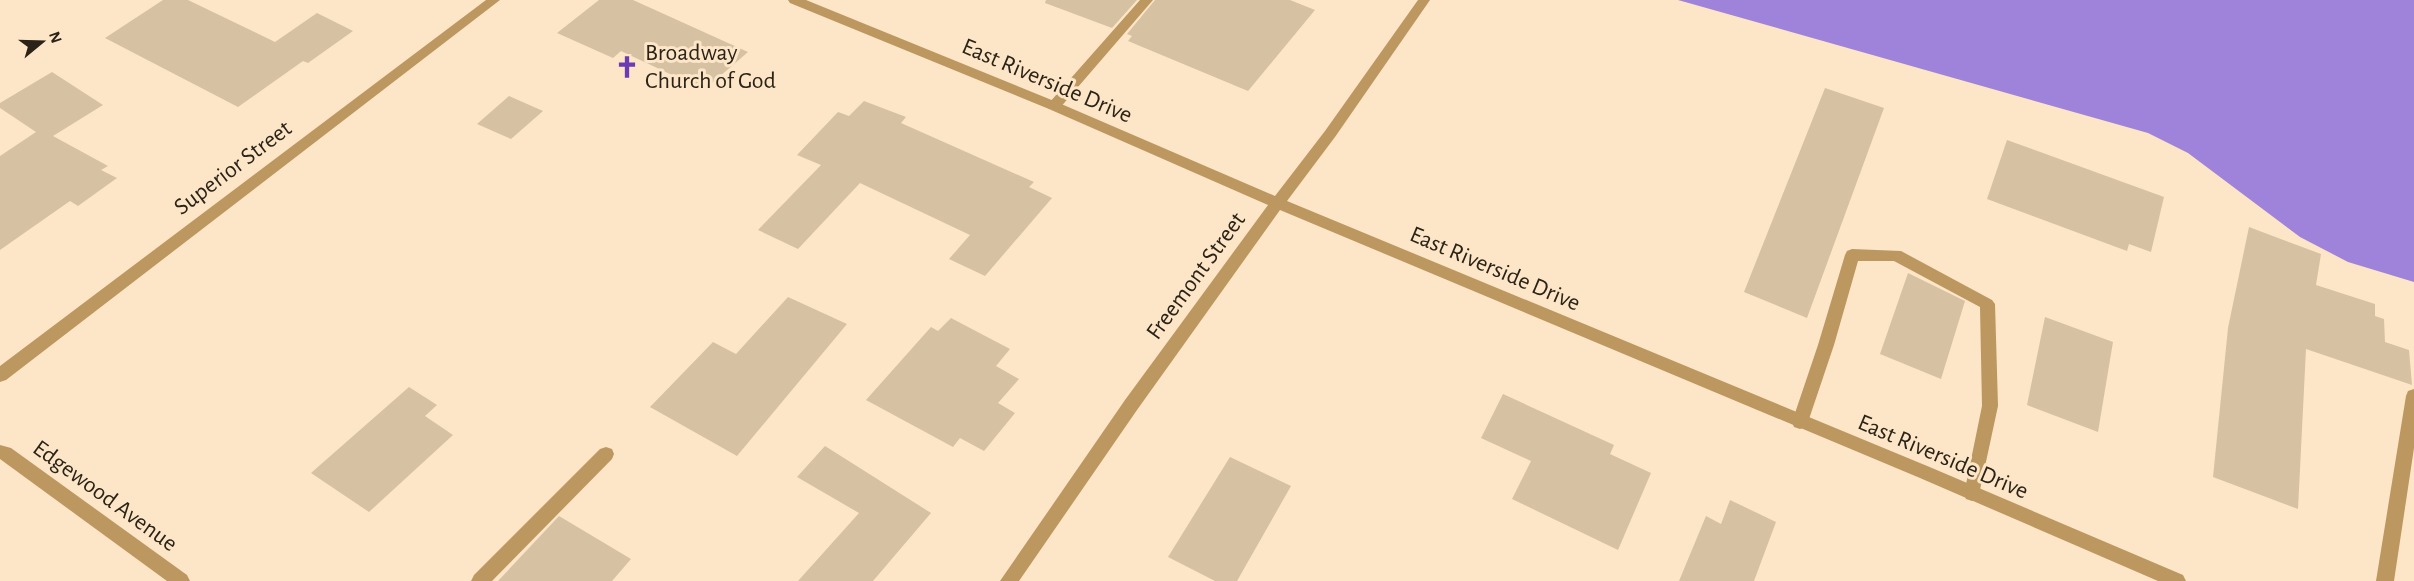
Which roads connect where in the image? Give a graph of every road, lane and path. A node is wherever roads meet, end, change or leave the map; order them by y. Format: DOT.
graph roads {
  1 [pos="494,0"];
  2 [pos="794,0"];
  3 [pos="1148,0"];
  4 [pos="1424,0"];
  5 [pos="1054,106"];
  6 [pos="1278,202"];
  7 [pos="0,375"];
  8 [pos="2414,396"];
  9 [pos="1800,422"];
  10 [pos="0,452"];
  11 [pos="606,454"];
  12 [pos="1972,494"];
  13 [pos="181,581"];
  14 [pos="480,581"];
  15 [pos="1009,581"];
  16 [pos="2177,581"];
  17 [pos="2385,581"];
  1 -- 7 [label="street, Superior Street"];
  2 -- 5 [label="street, East Riverside Drive"];
  3 -- 5 [label="street"];
  4 -- 6 [label="street, Freemont Street"];
  5 -- 6 [label="street, East Riverside Drive"];
  6 -- 9 [label="street, East Riverside Drive"];
  6 -- 15 [label="street, Freemont Street"];
  8 -- 17 [label="street"];
  9 -- 12 [label="street, East Riverside Drive"];
  9 -- 12 [label="street"];
  10 -- 13 [label="street, Edgewood Avenue"];
  11 -- 14 [label="street"];
  12 -- 16 [label="street, East Riverside Drive"];
}
